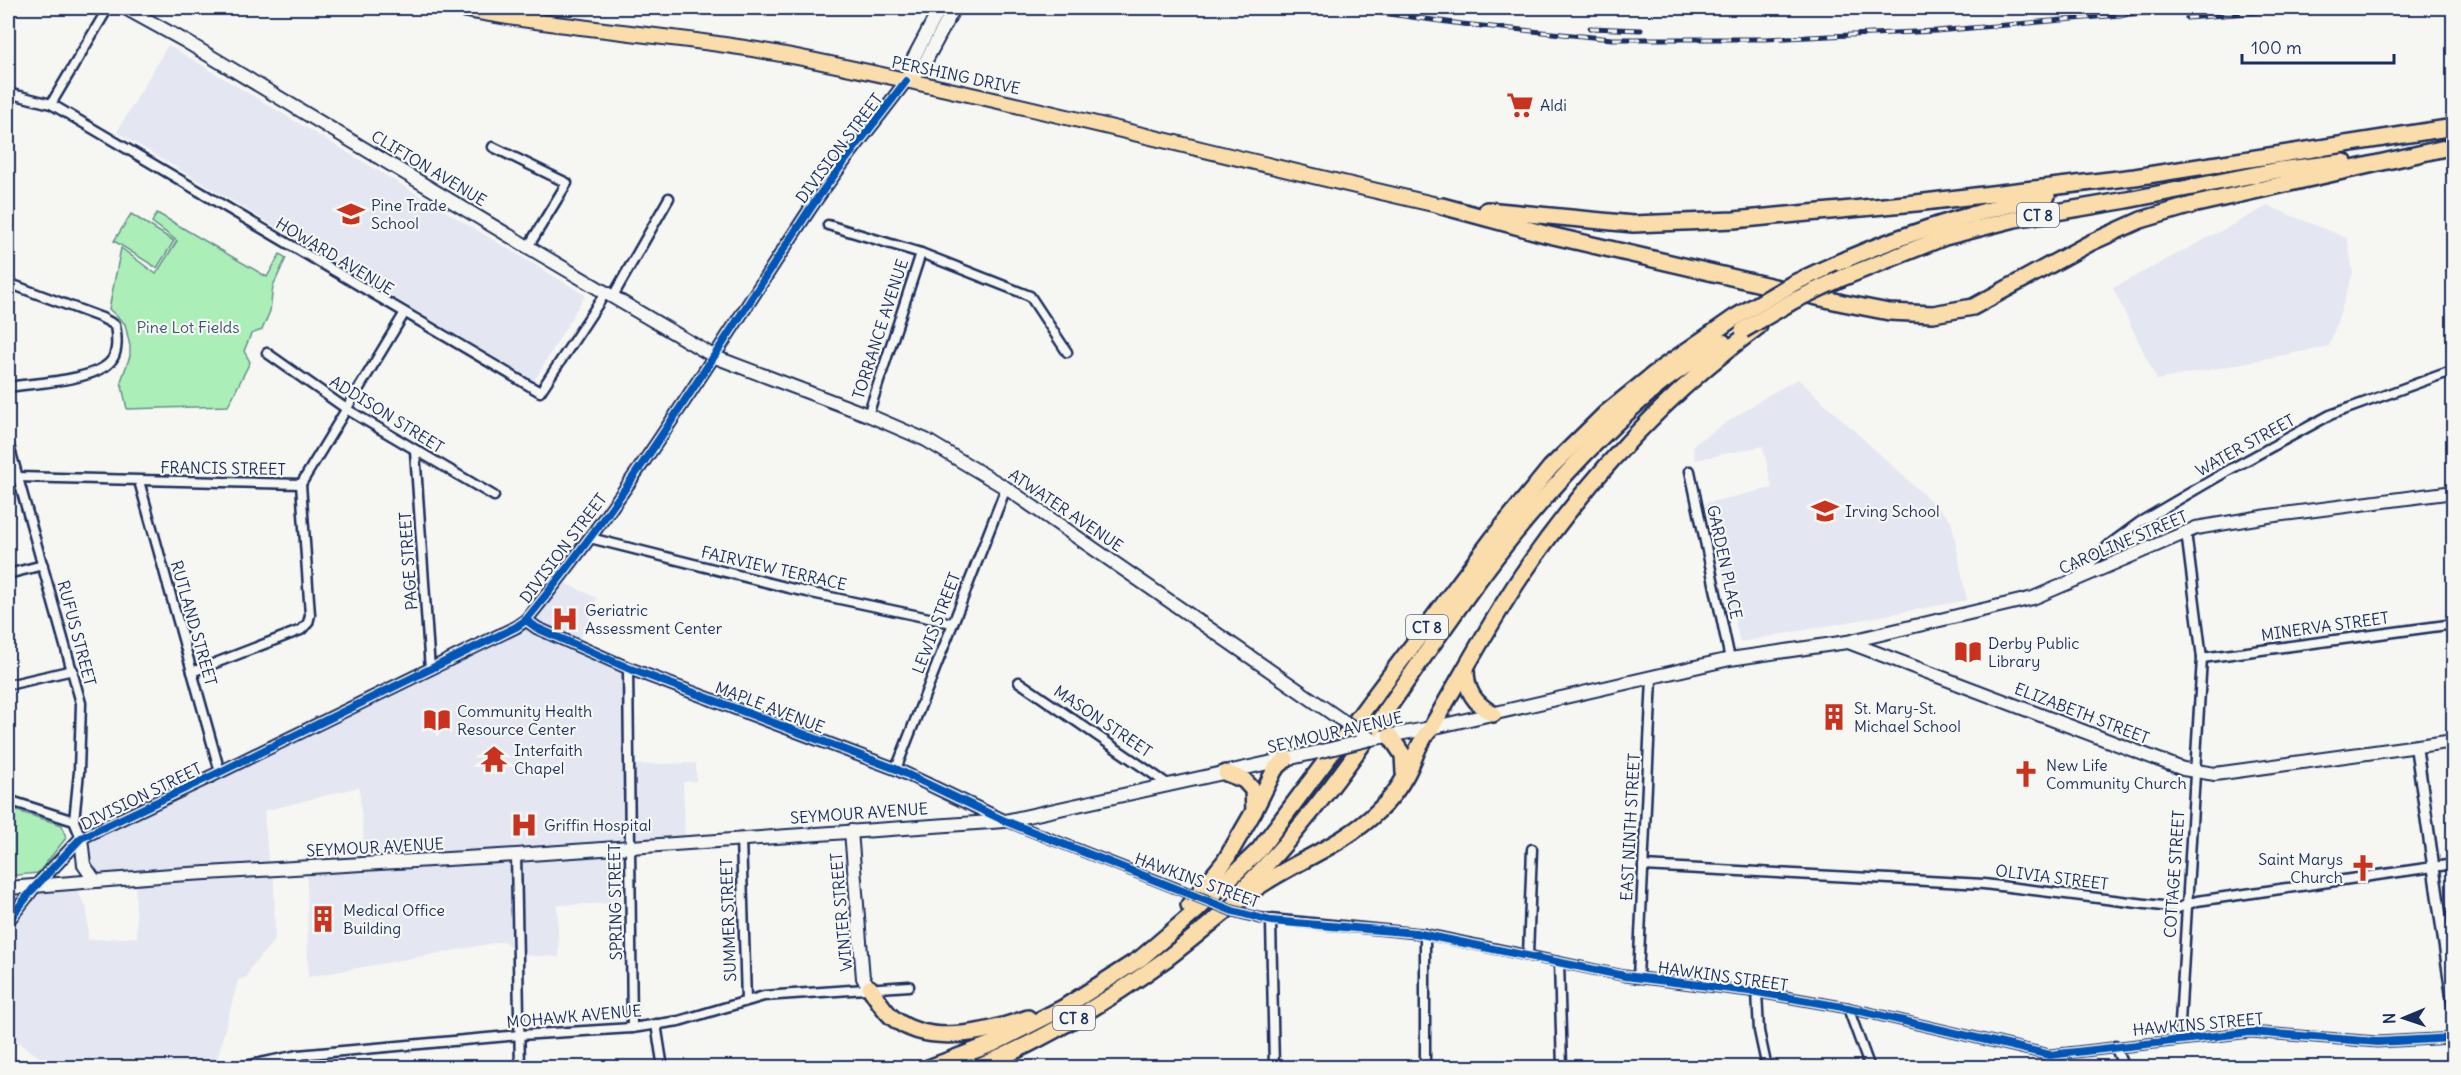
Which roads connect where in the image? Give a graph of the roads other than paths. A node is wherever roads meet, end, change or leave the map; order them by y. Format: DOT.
graph roads {
  1 [pos="108,8"];
  2 [pos="126,8"];
  3 [pos="456,8"];
  4 [pos="940,8"];
  5 [pos="954,8"];
  6 [pos="906,81"];
  7 [pos="8,93"];
  8 [pos="51,104"];
  9 [pos="2454,127"];
  10 [pos="2454,145"];
  11 [pos="493,147"];
  12 [pos="2135,177"];
  13 [pos="669,198"];
  14 [pos="1442,206"];
  15 [pos="828,225"];
  16 [pos="528,248"];
  17 [pos="921,253"];
  18 [pos="8,283"];
  19 [pos="609,294"];
  20 [pos="404,315"];
  21 [pos="1742,327"];
  22 [pos="1066,352"];
  23 [pos="267,353"];
  24 [pos="715,357"];
  25 [pos="2454,370"];
  26 [pos="8,387"];
  27 [pos="348,410"];
  28 [pos="868,415"];
  29 [pos="8,442"];
  30 [pos="415,451"];
  31 [pos="9,457"];
  32 [pos="1690,471"];
  33 [pos="17,477"];
  34 [pos="139,481"];
  35 [pos="302,484"];
  36 [pos="1006,488"];
  37 [pos="2454,492"];
  38 [pos="494,496"];
  39 [pos="2186,532"];
  40 [pos="590,538"];
  41 [pos="43,565"];
  42 [pos="8,574"];
  43 [pos="2072,582"];
  44 [pos="526,620"];
  45 [pos="952,623"];
  46 [pos="2454,624"];
  47 [pos="1847,642"];
  48 [pos="2202,658"];
  49 [pos="1730,659"];
  50 [pos="628,668"];
  51 [pos="1466,668"];
  52 [pos="430,669"];
  53 [pos="73,670"];
  54 [pos="192,672"];
  55 [pos="1652,678"];
  56 [pos="1019,682"];
  57 [pos="8,685"];
  58 [pos="1493,714"];
  59 [pos="1431,728"];
  60 [pos="1380,738"];
  61 [pos="2454,741"];
  62 [pos="2416,746"];
  63 [pos="1286,759"];
  64 [pos="896,769"];
  65 [pos="2195,771"];
  66 [pos="220,772"];
  67 [pos="1226,773"];
  68 [pos="1402,782"];
  69 [pos="1169,785"];
  70 [pos="8,800"];
  71 [pos="1254,811"];
  72 [pos="74,821"];
  73 [pos="1005,821"];
  74 [pos="851,831"];
  75 [pos="81,838"];
  76 [pos="741,838"];
  77 [pos="629,846"];
  78 [pos="1532,849"];
  79 [pos="516,855"];
  80 [pos="2454,864"];
  81 [pos="1643,866"];
  82 [pos="2434,867"];
  83 [pos="95,881"];
  84 [pos="37,885"];
  85 [pos="8,888"];
  86 [pos="2187,905"];
  87 [pos="8,921"];
  88 [pos="1271,921"];
  89 [pos="1425,934"];
  90 [pos="1527,955"];
  91 [pos="1141,958"];
  92 [pos="1166,959"];
  93 [pos="1559,962"];
  94 [pos="1638,978"];
  95 [pos="909,986"];
  96 [pos="870,988"];
  97 [pos="2452,988"];
  98 [pos="1756,992"];
  99 [pos="746,1000"];
  100 [pos="1063,1008"];
  101 [pos="1848,1008"];
  102 [pos="2454,1010"];
  103 [pos="656,1024"];
  104 [pos="632,1028"];
  105 [pos="520,1035"];
  106 [pos="2454,1038"];
  107 [pos="2179,1039"];
  108 [pos="2115,1046"];
  109 [pos="298,1055"];
  110 [pos="240,1067"];
  111 [pos="300,1068"];
  112 [pos="520,1068"];
  113 [pos="663,1068"];
  114 [pos="928,1068"];
  115 [pos="977,1068"];
  116 [pos="1274,1068"];
  117 [pos="1425,1068"];
  118 [pos="1562,1068"];
  119 [pos="1767,1068"];
  120 [pos="1870,1068"];
  121 [pos="2124,1068"];
  1 -- 8 [label="street"];
  2 -- 16 [label="main road, CLIFTON AVENUE"];
  3 -- 6 [label="main road, PERSHING DRIVE"];
  4 -- 6 [label="main road, DIVISION STREET"];
  5 -- 6 [label="main road, DIVISION STREET"];
  6 -- 14 [label="main road, PERSHING DRIVE"];
  6 -- 24 [label="street, DIVISION STREET"];
  7 -- 8 [label="street, HOWARD AVENUE"];
  8 -- 20 [label="street, HOWARD AVENUE"];
  9 -- 12 [label="highway, CT 8"];
  10 -- 14 [label="highway"];
  10 -- 21 [label="highway, CT 8, bridge"];
  11 -- 16 [label="street"];
  12 -- 14 [label="highway"];
  12 -- 21 [label="highway, CT 8, bridge"];
  13 -- 19 [label="street"];
  15 -- 17 [label="street"];
  16 -- 19 [label="main road, CLIFTON AVENUE"];
  17 -- 22 [label="street"];
  17 -- 28 [label="street, TORRANCE AVENUE"];
  18 -- 26 [label="street"];
  19 -- 20 [label="street, HOWARD AVENUE"];
  19 -- 24 [label="main road, CLIFTON AVENUE"];
  20 -- 27 [label="street, FRANCIS STREET"];
  21 -- 51 [label="highway"];
  21 -- 91 [label="highway, CT 8"];
  21 -- 92 [label="highway, CT 8"];
  23 -- 27 [label="street, ADDISON STREET"];
  24 -- 28 [label="main road, ATWATER AVENUE"];
  24 -- 40 [label="street, DIVISION STREET"];
  25 -- 43 [label="street, WATER STREET"];
  27 -- 30 [label="street, ADDISON STREET"];
  27 -- 35 [label="street, FRANCIS STREET"];
  28 -- 36 [label="main road, ATWATER AVENUE"];
  29 -- 31 [label="street, RUFUS STREET"];
  30 -- 38 [label="street, ADDISON STREET"];
  30 -- 52 [label="street, PAGE STREET"];
  31 -- 33 [label="street, RUFUS STREET"];
  32 -- 49 [label="street, GARDEN PLACE"];
  33 -- 34 [label="street, FRANCIS STREET"];
  33 -- 41 [label="street, RUFUS STREET"];
  34 -- 35 [label="street, FRANCIS STREET"];
  34 -- 54 [label="street, RUTLAND STREET"];
  35 -- 54 [label="street"];
  36 -- 45 [label="street, LEWIS STREET"];
  36 -- 60 [label="main road, ATWATER AVENUE, bridge"];
  37 -- 39 [label="main road, CAROLINE STREET"];
  39 -- 43 [label="main road, CAROLINE STREET"];
  39 -- 48 [label="street, COTTAGE STREET"];
  40 -- 44 [label="street, DIVISION STREET"];
  40 -- 45 [label="street, FAIRVIEW TERRACE"];
  41 -- 42 [label="street"];
  41 -- 53 [label="street, RUFUS STREET"];
  43 -- 47 [label="main road, CAROLINE STREET"];
  44 -- 50 [label="street, MAPLE AVENUE"];
  44 -- 52 [label="street, DIVISION STREET"];
  45 -- 64 [label="street, LEWIS STREET"];
  46 -- 48 [label="street, MINERVA STREET"];
  47 -- 49 [label="main road, SEYMOUR AVENUE"];
  47 -- 65 [label="main road, ELIZABETH STREET"];
  48 -- 65 [label="street, COTTAGE STREET"];
  49 -- 55 [label="main road, SEYMOUR AVENUE"];
  50 -- 64 [label="street, MAPLE AVENUE"];
  50 -- 77 [label="street, SPRING STREET"];
  51 -- 58 [label="highway"];
  51 -- 59 [label="highway"];
  52 -- 66 [label="street, DIVISION STREET"];
  53 -- 57 [label="street"];
  53 -- 72 [label="street, RUFUS STREET"];
  54 -- 66 [label="street, RUTLAND STREET"];
  55 -- 58 [label="main road, SEYMOUR AVENUE"];
  55 -- 81 [label="street, EAST NINTH STREET"];
  56 -- 69 [label="street, MASON STREET"];
  58 -- 59 [label="main road, SEYMOUR AVENUE"];
  59 -- 60 [label="main road, SEYMOUR AVENUE"];
  59 -- 68 [label="highway"];
  60 -- 63 [label="main road, SEYMOUR AVENUE, bridge"];
  60 -- 68 [label="highway"];
  61 -- 62 [label="main road, ELIZABETH STREET"];
  62 -- 65 [label="main road, ELIZABETH STREET"];
  62 -- 82 [label="street"];
  63 -- 67 [label="main road, SEYMOUR AVENUE"];
  63 -- 71 [label="highway"];
  64 -- 73 [label="street, MAPLE AVENUE"];
  65 -- 86 [label="street, COTTAGE STREET"];
  66 -- 75 [label="street, DIVISION STREET"];
  67 -- 69 [label="main road, SEYMOUR AVENUE"];
  67 -- 71 [label="highway"];
  68 -- 92 [label="highway"];
  69 -- 73 [label="main road, SEYMOUR AVENUE"];
  70 -- 72 [label="street"];
  71 -- 91 [label="highway"];
  72 -- 75 [label="street"];
  73 -- 74 [label="main road, SEYMOUR AVENUE"];
  73 -- 88 [label="street, HAWKINS STREET, bridge"];
  74 -- 76 [label="main road, SEYMOUR AVENUE"];
  74 -- 96 [label="main road, WINTER STREET"];
  75 -- 83 [label="main road"];
  75 -- 84 [label="street, DIVISION STREET"];
  76 -- 77 [label="main road, SEYMOUR AVENUE"];
  76 -- 99 [label="street, SUMMER STREET"];
  77 -- 79 [label="main road, SEYMOUR AVENUE"];
  77 -- 104 [label="street, SPRING STREET"];
  78 -- 90 [label="street"];
  79 -- 83 [label="main road, SEYMOUR AVENUE"];
  79 -- 105 [label="street"];
  80 -- 82 [label="street, OLIVIA STREET"];
  81 -- 86 [label="street, OLIVIA STREET"];
  81 -- 94 [label="street, EAST NINTH STREET"];
  82 -- 86 [label="street, OLIVIA STREET"];
  82 -- 97 [label="street"];
  83 -- 84 [label="main road, SEYMOUR AVENUE"];
  84 -- 85 [label="main road, SEYMOUR AVENUE"];
  84 -- 87 [label="street, DIVISION STREET"];
  86 -- 107 [label="street, COTTAGE STREET"];
  88 -- 89 [label="street, HAWKINS STREET"];
  88 -- 116 [label="street"];
  89 -- 90 [label="street, HAWKINS STREET"];
  89 -- 117 [label="street"];
  90 -- 93 [label="street, HAWKINS STREET"];
  91 -- 100 [label="highway, CT 8"];
  92 -- 115 [label="highway, CT 8"];
  93 -- 94 [label="street, HAWKINS STREET"];
  93 -- 118 [label="street"];
  94 -- 98 [label="street, HAWKINS STREET"];
  95 -- 96 [label="street, MOHAWK AVENUE"];
  96 -- 99 [label="street, MOHAWK AVENUE"];
  96 -- 100 [label="highway"];
  97 -- 102 [label="street"];
  98 -- 101 [label="street, HAWKINS STREET"];
  98 -- 119 [label="street"];
  99 -- 103 [label="street, MOHAWK AVENUE"];
  100 -- 114 [label="highway, CT 8"];
  101 -- 108 [label="street, HAWKINS STREET"];
  101 -- 120 [label="street"];
  103 -- 104 [label="street, MOHAWK AVENUE"];
  103 -- 113 [label="street"];
  104 -- 105 [label="street, MOHAWK AVENUE"];
  105 -- 109 [label="street, MOHAWK AVENUE"];
  105 -- 112 [label="street"];
  106 -- 107 [label="street, HAWKINS STREET"];
  107 -- 108 [label="street, HAWKINS STREET"];
  108 -- 121 [label="street"];
  109 -- 110 [label="street, MOHAWK AVENUE"];
  109 -- 111 [label="street"];
}
